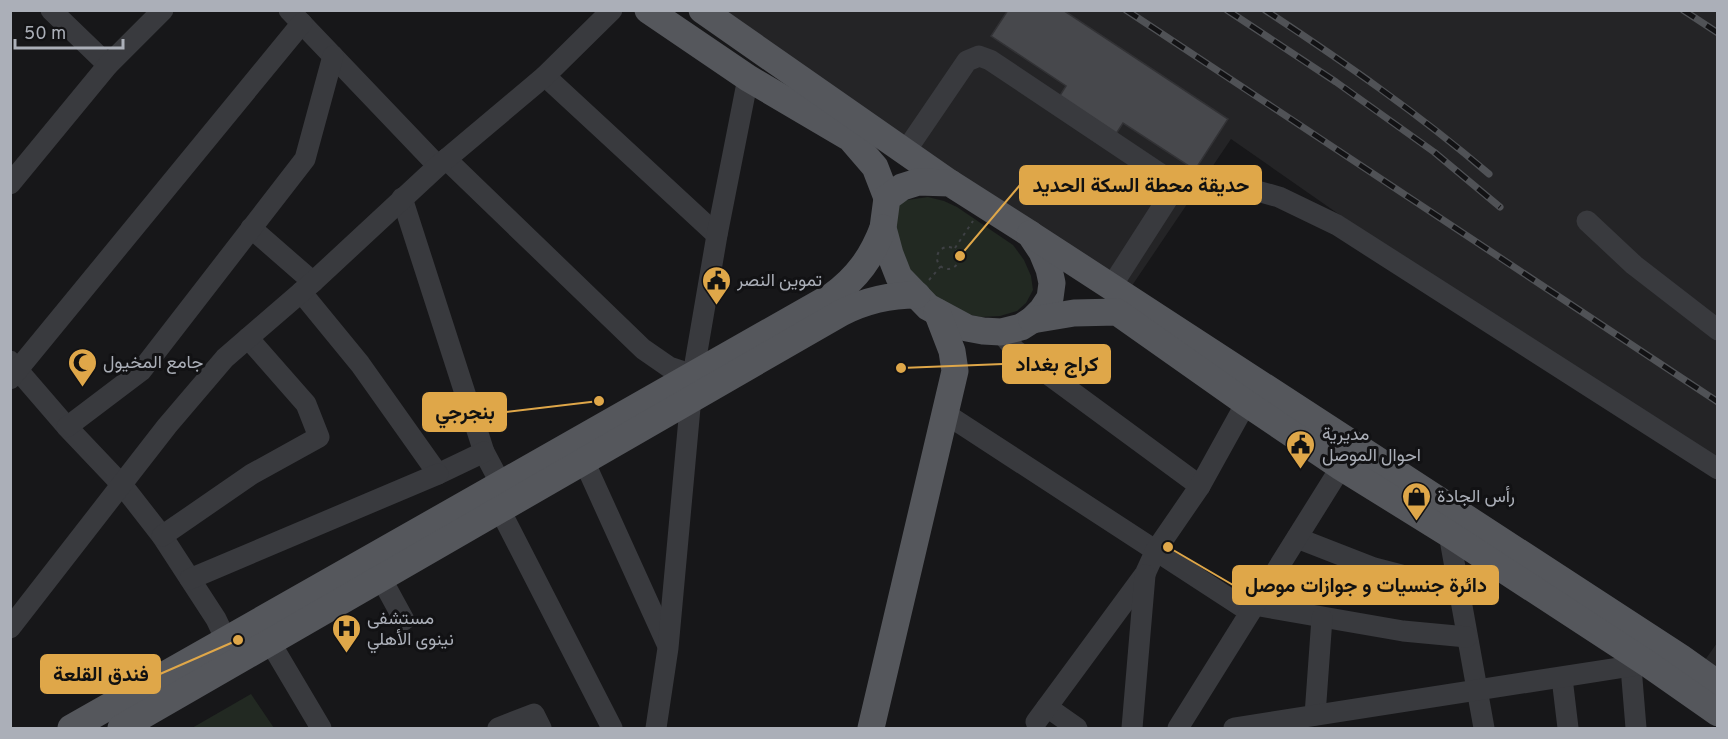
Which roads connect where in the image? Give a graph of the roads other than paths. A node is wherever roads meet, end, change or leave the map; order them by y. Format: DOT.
graph roads {
  1 [pos="51,10"];
  2 [pos="163,10"];
  3 [pos="612,10"];
  4 [pos="648,10"];
  5 [pos="702,10"];
  6 [pos="296,17"];
  7 [pos="333,56"];
  8 [pos="108,65"];
  9 [pos="545,76"];
  10 [pos="748,78"];
  11 [pos="905,152"];
  12 [pos="442,162"];
  13 [pos="1214,179"];
  14 [pos="950,183"];
  15 [pos="10,184"];
  16 [pos="402,198"];
  17 [pos="887,198"];
  18 [pos="1587,221"];
  19 [pos="251,228"];
  20 [pos="882,228"];
  21 [pos="1030,234"];
  22 [pos="717,235"];
  23 [pos="307,287"];
  24 [pos="1111,287"];
  25 [pos="927,304"];
  26 [pos="1032,320"];
  27 [pos="1718,330"];
  28 [pos="997,332"];
  29 [pos="248,338"];
  30 [pos="13,370"];
  31 [pos="956,371"];
  32 [pos="692,387"];
  33 [pos="1246,403"];
  34 [pos="946,414"];
  35 [pos="67,427"];
  36 [pos="484,452"];
  37 [pos="584,461"];
  38 [pos="1341,467"];
  39 [pos="1718,469"];
  40 [pos="438,474"];
  41 [pos="123,486"];
  42 [pos="1200,486"];
  43 [pos="500,497"];
  44 [pos="1449,534"];
  45 [pos="162,536"];
  46 [pos="1297,538"];
  47 [pos="1156,550"];
  48 [pos="1145,574"];
  49 [pos="381,578"];
  50 [pos="190,579"];
  51 [pos="1459,590"];
  52 [pos="1252,608"];
  53 [pos="1322,618"];
  54 [pos="404,620"];
  55 [pos="10,628"];
  56 [pos="1467,637"];
  57 [pos="270,642"];
  58 [pos="668,648"];
  59 [pos="229,653"];
  60 [pos="1680,657"];
  61 [pos="1639,665"];
  62 [pos="1562,678"];
  63 [pos="1718,684"];
  64 [pos="1478,690"];
  65 [pos="1718,713"];
  66 [pos="1315,715"];
  67 [pos="1352,719"];
  68 [pos="1260,727"];
  69 [pos="70,729"];
  70 [pos="121,729"];
  71 [pos="321,729"];
  72 [pos="498,729"];
  73 [pos="541,729"];
  74 [pos="612,729"];
  75 [pos="656,729"];
  76 [pos="871,729"];
  77 [pos="1077,729"];
  78 [pos="1132,729"];
  79 [pos="1178,729"];
  80 [pos="1234,729"];
  81 [pos="1484,729"];
  82 [pos="1568,729"];
  83 [pos="1636,729"];
  1 -- 8 [label="street"];
  2 -- 8 [label="street"];
  3 -- 9 [label="street"];
  4 -- 10 [label="main road"];
  5 -- 11 [label="main road"];
  6 -- 7 [label="street"];
  6 -- 30 [label="street"];
  7 -- 12 [label="street"];
  7 -- 19 [label="street"];
  8 -- 15 [label="street"];
  9 -- 12 [label="street"];
  9 -- 22 [label="street"];
  10 -- 17 [label="main road"];
  10 -- 22 [label="street"];
  11 -- 14 [label="main road"];
  11 -- 24 [label="street"];
  12 -- 16 [label="street"];
  12 -- 32 [label="street"];
  13 -- 39 [label="street"];
  14 -- 17 [label="main road"];
  14 -- 21 [label="main road"];
  16 -- 23 [label="street"];
  16 -- 36 [label="street"];
  17 -- 20 [label="main road"];
  18 -- 27 [label="street"];
  19 -- 23 [label="street"];
  19 -- 35 [label="street"];
  20 -- 25 [label="main road"];
  20 -- 32 [label="main road"];
  21 -- 24 [label="main road"];
  21 -- 26 [label="main road"];
  22 -- 32 [label="street"];
  23 -- 29 [label="street"];
  23 -- 40 [label="street"];
  24 -- 60 [label="main road"];
  25 -- 28 [label="main road"];
  25 -- 31 [label="main road"];
  25 -- 32 [label="main road"];
  26 -- 28 [label="main road"];
  26 -- 33 [label="main road"];
  28 -- 31 [label="main road"];
  28 -- 42 [label="street"];
  29 -- 41 [label="street"];
  29 -- 45 [label="street"];
  30 -- 35 [label="street"];
  31 -- 34 [label="main road"];
  32 -- 37 [label="main road"];
  32 -- 43 [label="main road"];
  32 -- 58 [label="street"];
  33 -- 38 [label="main road"];
  33 -- 42 [label="street"];
  34 -- 47 [label="street"];
  34 -- 76 [label="main road"];
  35 -- 41 [label="street"];
  36 -- 40 [label="street"];
  36 -- 43 [label="street"];
  37 -- 43 [label="main road"];
  37 -- 58 [label="street"];
  38 -- 44 [label="main road"];
  38 -- 46 [label="street"];
  40 -- 50 [label="street"];
  41 -- 45 [label="street"];
  41 -- 55 [label="street"];
  42 -- 47 [label="street"];
  43 -- 49 [label="main road"];
  43 -- 59 [label="main road"];
  43 -- 74 [label="street"];
  44 -- 51 [label="street"];
  44 -- 61 [label="main road"];
  45 -- 50 [label="street"];
  46 -- 51 [label="street"];
  46 -- 52 [label="street"];
  47 -- 48 [label="street"];
  47 -- 52 [label="street"];
  48 -- 77 [label="street"];
  48 -- 78 [label="street"];
  49 -- 54 [label="street"];
  49 -- 57 [label="main road"];
  50 -- 59 [label="street"];
  51 -- 56 [label="street"];
  52 -- 53 [label="street"];
  52 -- 79 [label="street"];
  53 -- 56 [label="street"];
  53 -- 66 [label="street"];
  56 -- 64 [label="street"];
  57 -- 59 [label="main road"];
  57 -- 71 [label="street"];
  58 -- 75 [label="street"];
  59 -- 69 [label="main road"];
  59 -- 70 [label="main road"];
  60 -- 61 [label="street"];
  60 -- 63 [label="main road"];
  61 -- 62 [label="street"];
  61 -- 65 [label="main road"];
  61 -- 83 [label="street"];
  62 -- 64 [label="street"];
  62 -- 82 [label="street"];
  64 -- 67 [label="street"];
  64 -- 81 [label="street"];
  66 -- 67 [label="street"];
  66 -- 68 [label="street"];
  68 -- 80 [label="street"];
  72 -- 73 [label="street"];
}
